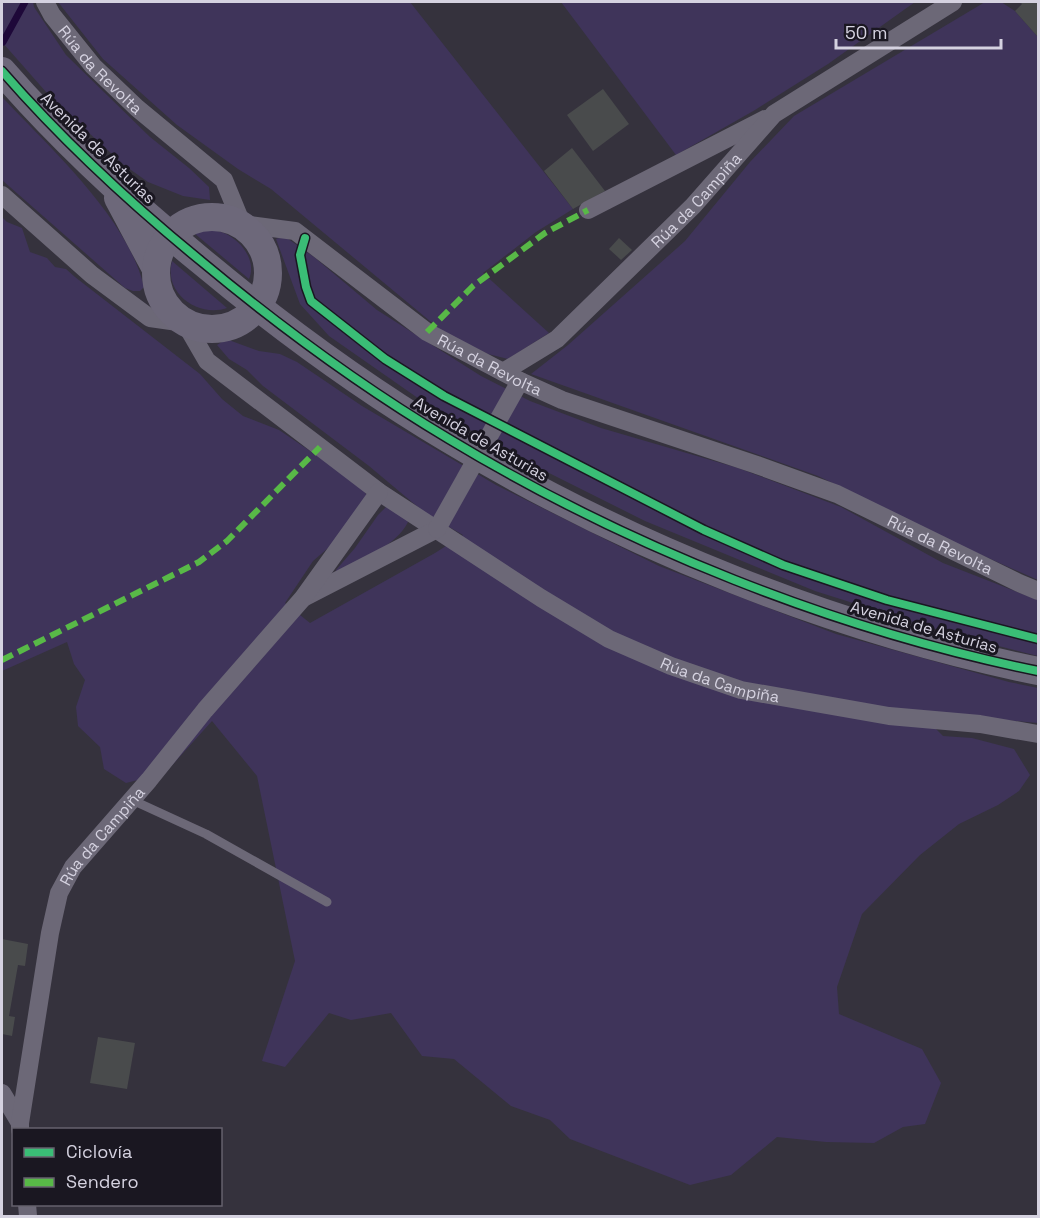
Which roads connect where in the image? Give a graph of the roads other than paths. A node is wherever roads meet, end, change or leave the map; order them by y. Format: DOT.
graph roads {
  1 [pos="45,2"];
  2 [pos="953,2"];
  3 [pos="2,71"];
  4 [pos="774,114"];
  5 [pos="110,183"];
  6 [pos="2,195"];
  7 [pos="588,210"];
  8 [pos="207,217"];
  9 [pos="242,224"];
  10 [pos="170,236"];
  11 [pos="156,269"];
  12 [pos="263,295"];
  13 [pos="185,322"];
  14 [pos="226,328"];
  15 [pos="305,343"];
  16 [pos="503,372"];
  17 [pos="520,381"];
  18 [pos="379,492"];
  19 [pos="437,530"];
  20 [pos="1038,591"];
  21 [pos="303,598"];
  22 [pos="1038,671"];
  23 [pos="1038,734"];
  24 [pos="132,800"];
  25 [pos="327,902"];
  26 [pos="2,1093"];
  27 [pos="20,1126"];
  1 -- 9 [label="street, Rúa da Revolta"];
  2 -- 4 [label="street, Rúa da Campiña"];
  3 -- 5 [label="main road, Avenida de Asturias"];
  4 -- 7 [label="street, Rúa da Campiña"];
  4 -- 16 [label="street, Rúa da Campiña"];
  5 -- 8 [label="main road"];
  5 -- 10 [label="main road, Avenida de Asturias"];
  5 -- 11 [label="main road"];
  6 -- 13 [label="street"];
  8 -- 9 [label="main road"];
  8 -- 10 [label="main road"];
  9 -- 12 [label="main road"];
  9 -- 16 [label="street, Rúa da Revolta"];
  10 -- 11 [label="main road"];
  10 -- 12 [label="main road, Avenida de Asturias"];
  11 -- 13 [label="main road"];
  12 -- 14 [label="main road"];
  12 -- 15 [label="main road"];
  13 -- 14 [label="main road"];
  13 -- 18 [label="street"];
  14 -- 15 [label="main road"];
  15 -- 22 [label="main road, Avenida de Asturias"];
  16 -- 17 [label="street, Rúa da Revolta"];
  17 -- 19 [label="street, bridge"];
  17 -- 20 [label="street, Rúa da Revolta"];
  18 -- 19 [label="street"];
  18 -- 21 [label="street, Rúa da Campiña"];
  19 -- 21 [label="street, Rúa da Campiña"];
  19 -- 23 [label="street, Rúa da Campiña"];
  21 -- 24 [label="street, Rúa da Campiña"];
  24 -- 25 [label="lane"];
  24 -- 27 [label="street, Rúa da Campiña"];
  26 -- 27 [label="street"];
}
